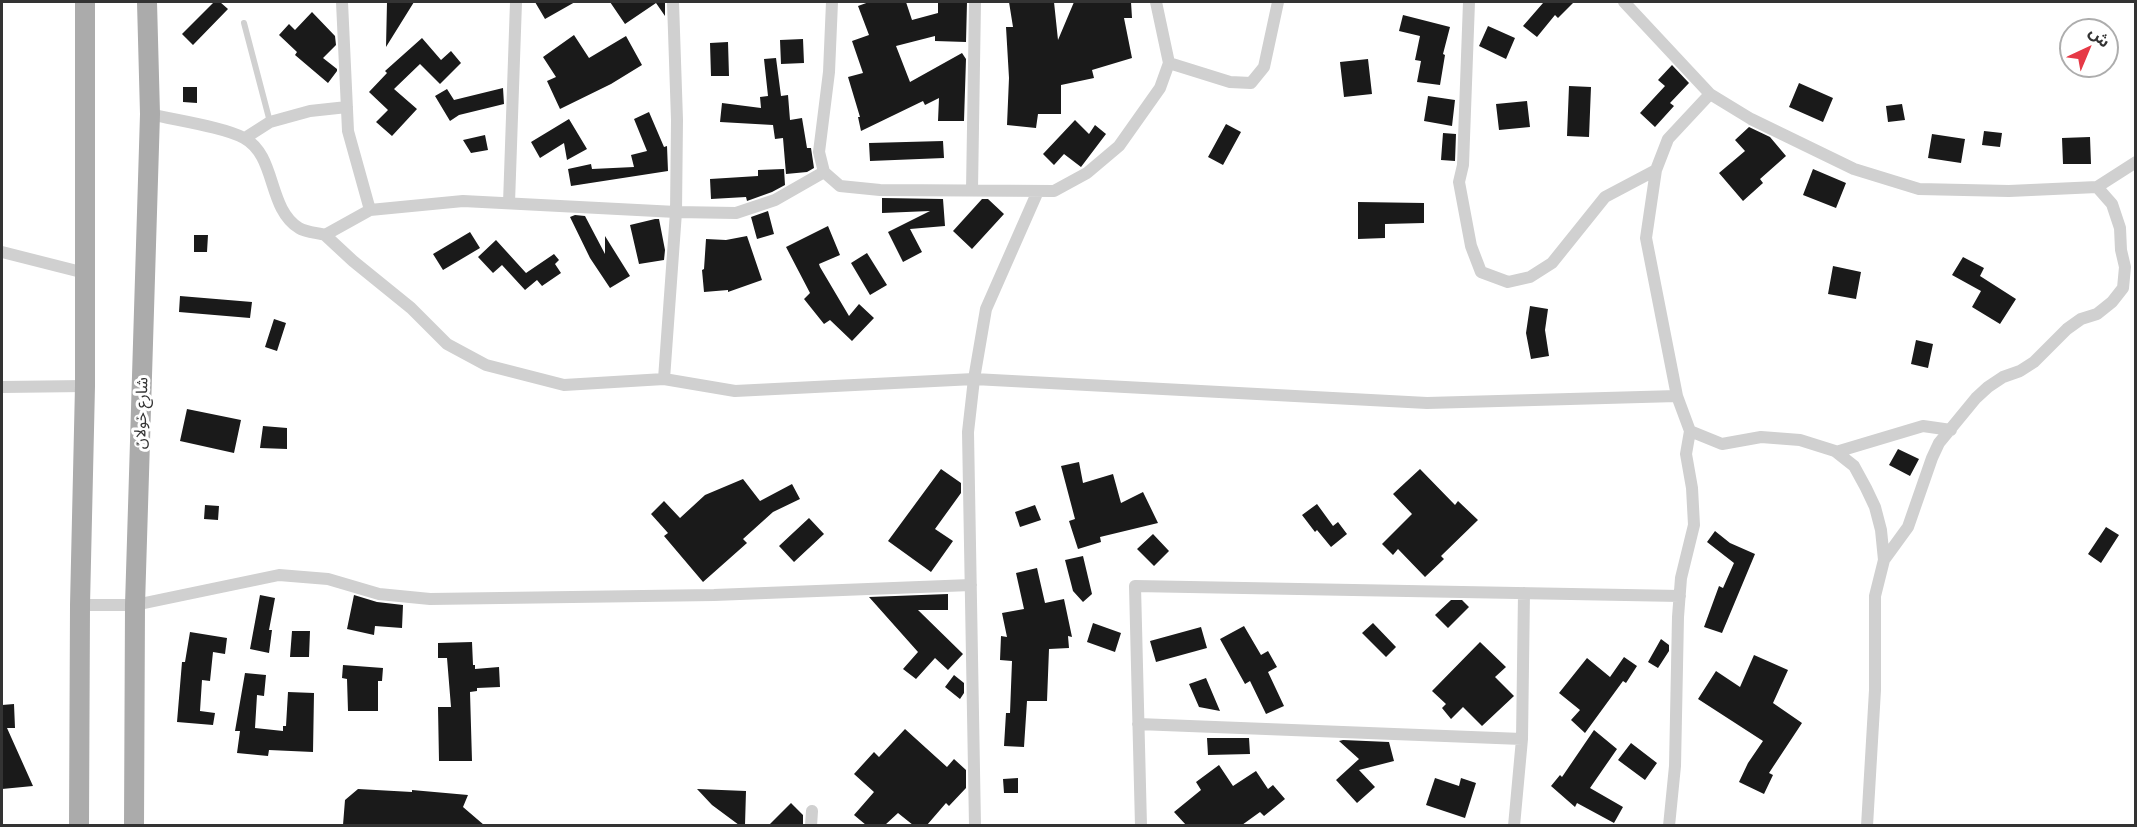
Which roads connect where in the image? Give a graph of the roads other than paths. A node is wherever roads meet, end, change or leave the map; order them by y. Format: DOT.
graph roads {
  1 [pos="85,2"];
  2 [pos="147,2"];
  3 [pos="342,2"];
  4 [pos="516,2"];
  5 [pos="673,2"];
  6 [pos="832,2"];
  7 [pos="975,2"];
  8 [pos="1156,2"];
  9 [pos="1278,2"];
  10 [pos="1469,2"];
  11 [pos="1624,2"];
  12 [pos="244,23"];
  13 [pos="1169,63"];
  14 [pos="1710,94"];
  15 [pos="347,107"];
  16 [pos="150,114"];
  17 [pos="270,122"];
  18 [pos="245,138"];
  19 [pos="2136,162"];
  20 [pos="1656,170"];
  21 [pos="824,172"];
  22 [pos="2097,187"];
  23 [pos="972,190"];
  24 [pos="1038,191"];
  25 [pos="509,204"];
  26 [pos="370,210"];
  27 [pos="676,212"];
  28 [pos="326,235"];
  29 [pos="2,252"];
  30 [pos="85,273"];
  31 [pos="664,379"];
  32 [pos="974,380"];
  33 [pos="85,386"];
  34 [pos="2,387"];
  35 [pos="1677,396"];
  36 [pos="1951,430"];
  37 [pos="1690,431"];
  38 [pos="1836,452"];
  39 [pos="1884,560"];
  40 [pos="971,585"];
  41 [pos="1524,593"];
  42 [pos="1680,596"];
  43 [pos="135,604"];
  44 [pos="80,605"];
  45 [pos="1138,724"];
  46 [pos="1522,739"];
  47 [pos="812,811"];
  48 [pos="79,825"];
  49 [pos="134,825"];
  50 [pos="811,825"];
  51 [pos="975,825"];
  52 [pos="1140,825"];
  53 [pos="1514,825"];
  54 [pos="1668,825"];
  55 [pos="1867,825"];
  1 -- 30 [label="main road"];
  2 -- 16 [label="main road, شارع خولان"];
  3 -- 15 [label="street"];
  4 -- 25 [label="street"];
  5 -- 27 [label="street"];
  6 -- 21 [label="street"];
  7 -- 23 [label="street"];
  8 -- 13 [label="street"];
  9 -- 13 [label="street"];
  10 -- 20 [label="street"];
  11 -- 14 [label="street"];
  12 -- 17 [label="lane"];
  13 -- 24 [label="street"];
  14 -- 20 [label="street"];
  14 -- 22 [label="street"];
  15 -- 17 [label="street"];
  15 -- 26 [label="street"];
  16 -- 18 [label="street"];
  16 -- 43 [label="main road, شارع خولان"];
  17 -- 18 [label="street"];
  18 -- 28 [label="street"];
  19 -- 22 [label="street"];
  20 -- 35 [label="street"];
  21 -- 23 [label="street"];
  21 -- 27 [label="street"];
  22 -- 36 [label="street"];
  23 -- 24 [label="street"];
  24 -- 32 [label="street"];
  25 -- 26 [label="street"];
  25 -- 27 [label="street"];
  26 -- 28 [label="street"];
  27 -- 31 [label="street"];
  28 -- 31 [label="street"];
  29 -- 30 [label="street"];
  30 -- 33 [label="main road"];
  31 -- 32 [label="street"];
  32 -- 35 [label="street"];
  32 -- 40 [label="street"];
  33 -- 34 [label="street"];
  33 -- 44 [label="main road"];
  35 -- 37 [label="street"];
  36 -- 38 [label="street"];
  36 -- 39 [label="street"];
  37 -- 38 [label="street"];
  37 -- 42 [label="street"];
  38 -- 39 [label="street"];
  39 -- 55 [label="street"];
  40 -- 43 [label="street"];
  40 -- 51 [label="street"];
  41 -- 42 [label="street"];
  41 -- 45 [label="street"];
  41 -- 46 [label="street"];
  42 -- 54 [label="street"];
  43 -- 44 [label="street"];
  43 -- 49 [label="main road, شارع خولان"];
  44 -- 48 [label="main road"];
  45 -- 46 [label="street"];
  45 -- 52 [label="street"];
  46 -- 53 [label="street"];
  47 -- 50 [label="street"];
}
